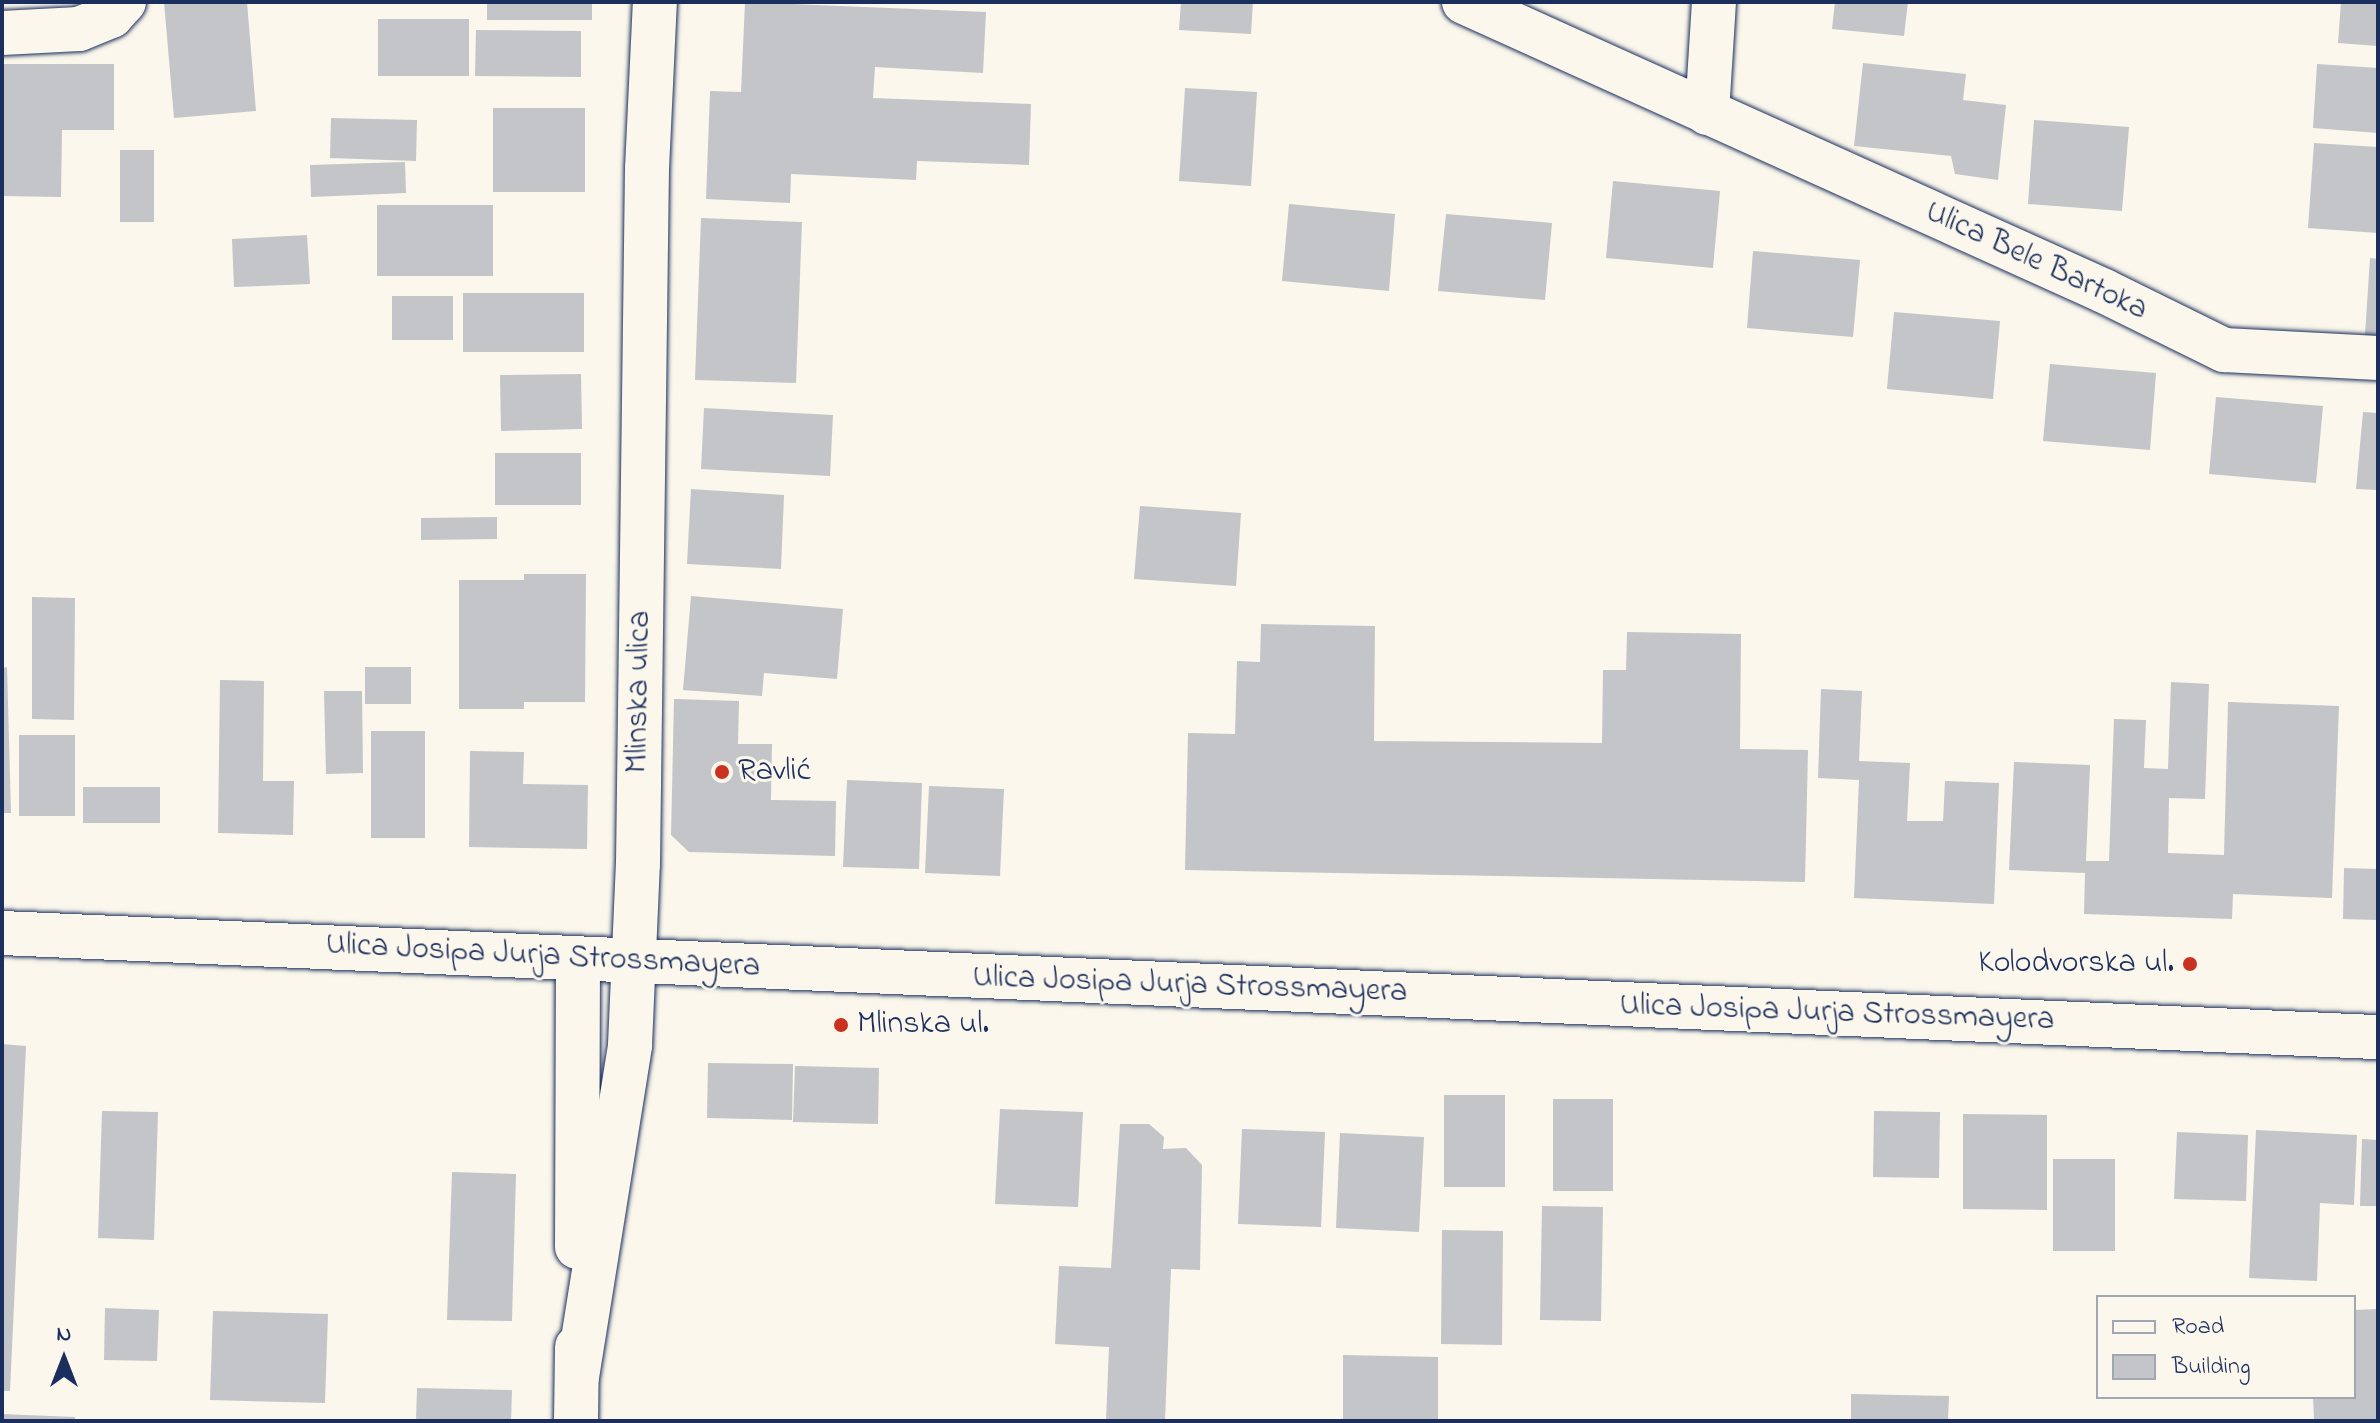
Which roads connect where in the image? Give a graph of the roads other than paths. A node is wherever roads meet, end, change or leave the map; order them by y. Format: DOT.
graph roads {
  1 [pos="124,2"];
  2 [pos="655,2"];
  3 [pos="1464,2"];
  4 [pos="1714,2"];
  5 [pos="2,33"];
  6 [pos="1707,113"];
  7 [pos="2378,358"];
  8 [pos="2,933"];
  9 [pos="578,959"];
  10 [pos="634,962"];
  11 [pos="2378,1037"];
  12 [pos="577,1377"];
  13 [pos="576,1421"];
  1 -- 5 [label="street"];
  2 -- 10 [label="street, Mlinska ulica"];
  3 -- 6 [label="street, Ulica Bele Bartoka"];
  4 -- 6 [label="street"];
  6 -- 7 [label="street, Ulica Bele Bartoka"];
  8 -- 9 [label="street, Ulica Josipa Jurja Strossmayera"];
  9 -- 10 [label="street, Ulica Josipa Jurja Strossmayera"];
  9 -- 12 [label="street, Mlinska ulica"];
  10 -- 11 [label="street, Ulica Josipa Jurja Strossmayera"];
  10 -- 12 [label="street, Mlinska ulica"];
  12 -- 13 [label="street, Mlinska ulica"];
}
